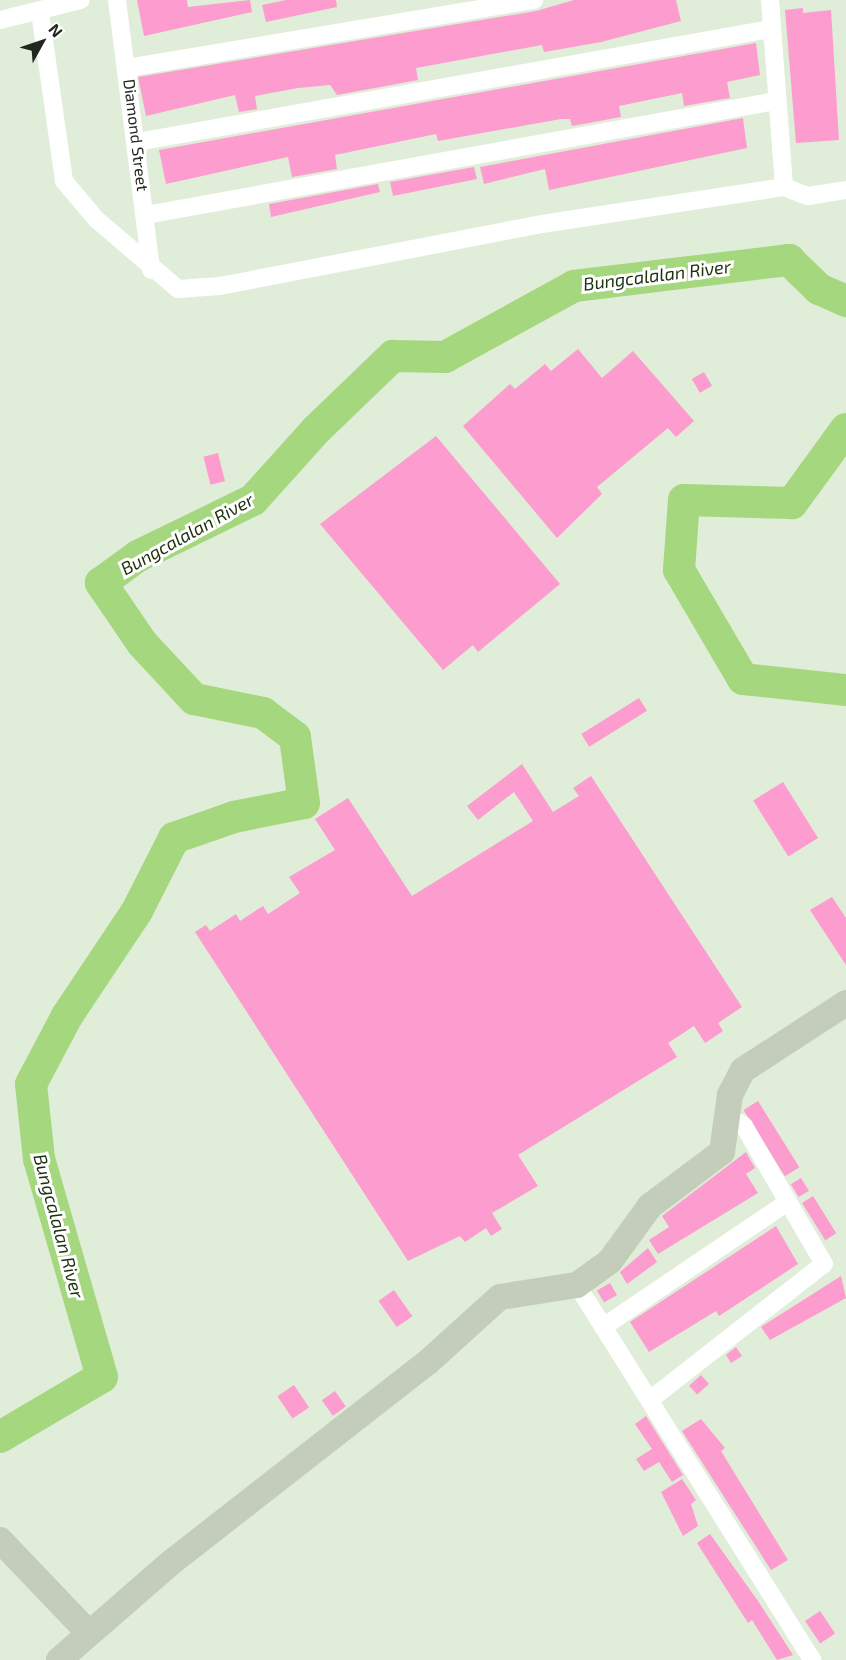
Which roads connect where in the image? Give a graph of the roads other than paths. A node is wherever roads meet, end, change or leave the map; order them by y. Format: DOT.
graph roads {
  1 [pos="81,0"];
  2 [pos="117,0"];
  3 [pos="534,0"];
  4 [pos="770,0"];
  5 [pos="40,12"];
  6 [pos="0,20"];
  7 [pos="771,29"];
  8 [pos="127,68"];
  9 [pos="775,101"];
  10 [pos="137,142"];
  11 [pos="784,187"];
  12 [pos="846,190"];
  13 [pos="146,215"];
  14 [pos="151,270"];
  15 [pos="846,1003"];
  16 [pos="730,1118"];
  17 [pos="786,1203"];
  18 [pos="577,1285"];
  19 [pos="603,1327"];
  20 [pos="651,1399"];
  21 [pos="0,1540"];
  22 [pos="89,1633"];
  23 [pos="59,1660"];
  24 [pos="812,1660"];
  1 -- 5 [label="street"];
  2 -- 8 [label="street, Diamond Street"];
  3 -- 8 [label="street"];
  4 -- 7 [label="street"];
  5 -- 6 [label="street"];
  5 -- 14 [label="street"];
  7 -- 9 [label="street"];
  7 -- 10 [label="street"];
  8 -- 10 [label="street, Diamond Street"];
  9 -- 11 [label="street"];
  9 -- 13 [label="street"];
  10 -- 13 [label="street, Diamond Street"];
  11 -- 12 [label="street"];
  11 -- 14 [label="street"];
  13 -- 14 [label="street, Diamond Street"];
  15 -- 16 [label="street"];
  16 -- 17 [label="street"];
  16 -- 18 [label="street"];
  17 -- 19 [label="street"];
  17 -- 20 [label="street"];
  18 -- 19 [label="street"];
  18 -- 22 [label="street"];
  19 -- 20 [label="street"];
  20 -- 24 [label="street"];
  21 -- 22 [label="street"];
  22 -- 23 [label="street"];
}
